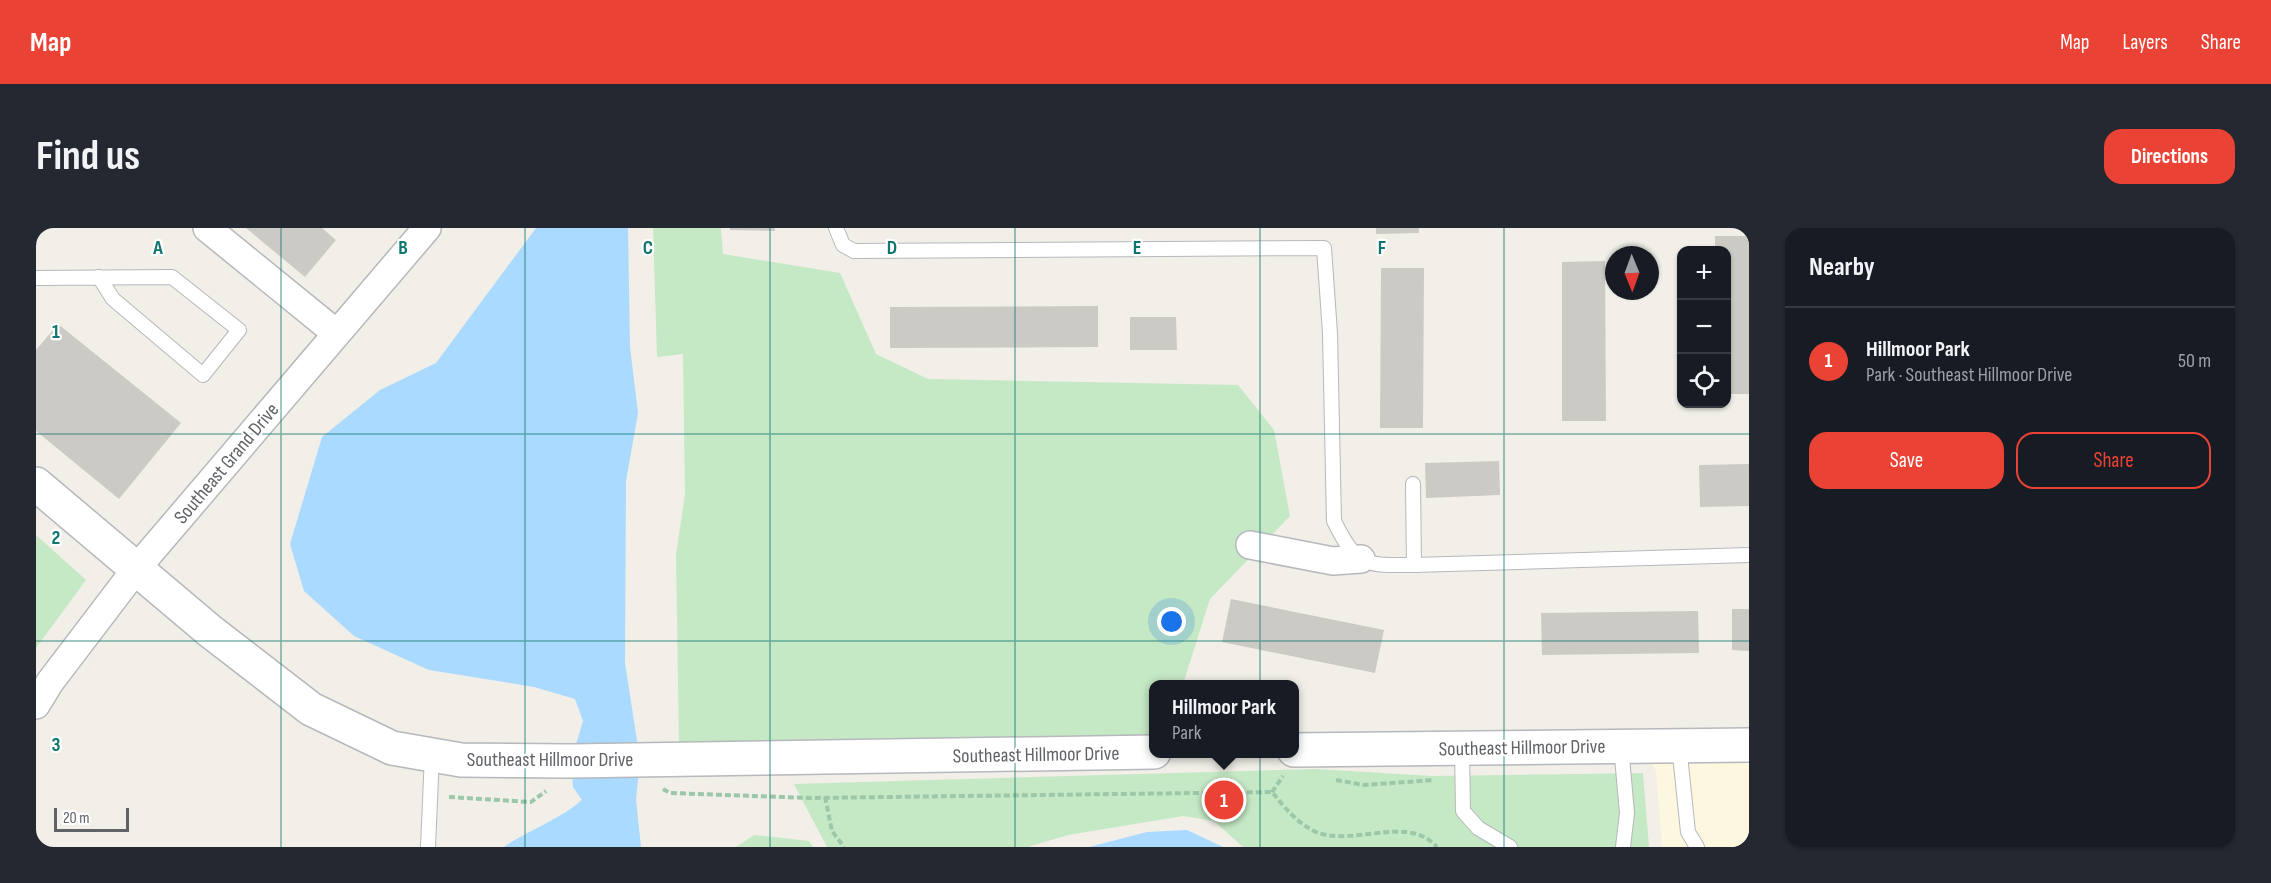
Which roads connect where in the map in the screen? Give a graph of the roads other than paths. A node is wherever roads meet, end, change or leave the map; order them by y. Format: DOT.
graph roads {
  1 [pos="207,228"];
  2 [pos="836,228"];
  3 [pos="416,232"];
  4 [pos="99,277"];
  5 [pos="38,280"];
  6 [pos="336,333"];
  7 [pos="36,484"];
  8 [pos="1413,484"];
  9 [pos="1250,545"];
  10 [pos="1749,555"];
  11 [pos="1361,559"];
  12 [pos="1414,565"];
  13 [pos="136,569"];
  14 [pos="36,705"];
  15 [pos="1679,745"];
  16 [pos="1749,745"];
  17 [pos="1621,746"];
  18 [pos="1462,748"];
  19 [pos="1149,752"];
  20 [pos="432,755"];
  21 [pos="1291,763"];
  22 [pos="428,847"];
  23 [pos="1510,847"];
  24 [pos="1623,847"];
  25 [pos="1697,847"];
  1 -- 6 [label="street"];
  2 -- 11 [label="lane"];
  3 -- 6 [label="street, Southeast Grand Drive"];
  4 -- 4 [label="lane"];
  4 -- 5 [label="lane"];
  6 -- 13 [label="street, Southeast Grand Drive"];
  7 -- 13 [label="street, Southeast Hillmoor Drive"];
  8 -- 12 [label="lane"];
  9 -- 11 [label="street"];
  10 -- 12 [label="lane"];
  11 -- 12 [label="lane"];
  13 -- 14 [label="street, Southeast Grand Drive"];
  13 -- 20 [label="street, Southeast Hillmoor Drive"];
  15 -- 16 [label="street, Southeast Hillmoor Drive"];
  15 -- 17 [label="street, Southeast Hillmoor Drive"];
  15 -- 25 [label="lane"];
  17 -- 18 [label="street, Southeast Hillmoor Drive"];
  17 -- 24 [label="lane"];
  18 -- 21 [label="street, Southeast Hillmoor Drive"];
  18 -- 23 [label="lane"];
  19 -- 20 [label="street, Southeast Hillmoor Drive"];
  20 -- 22 [label="lane"];
}
